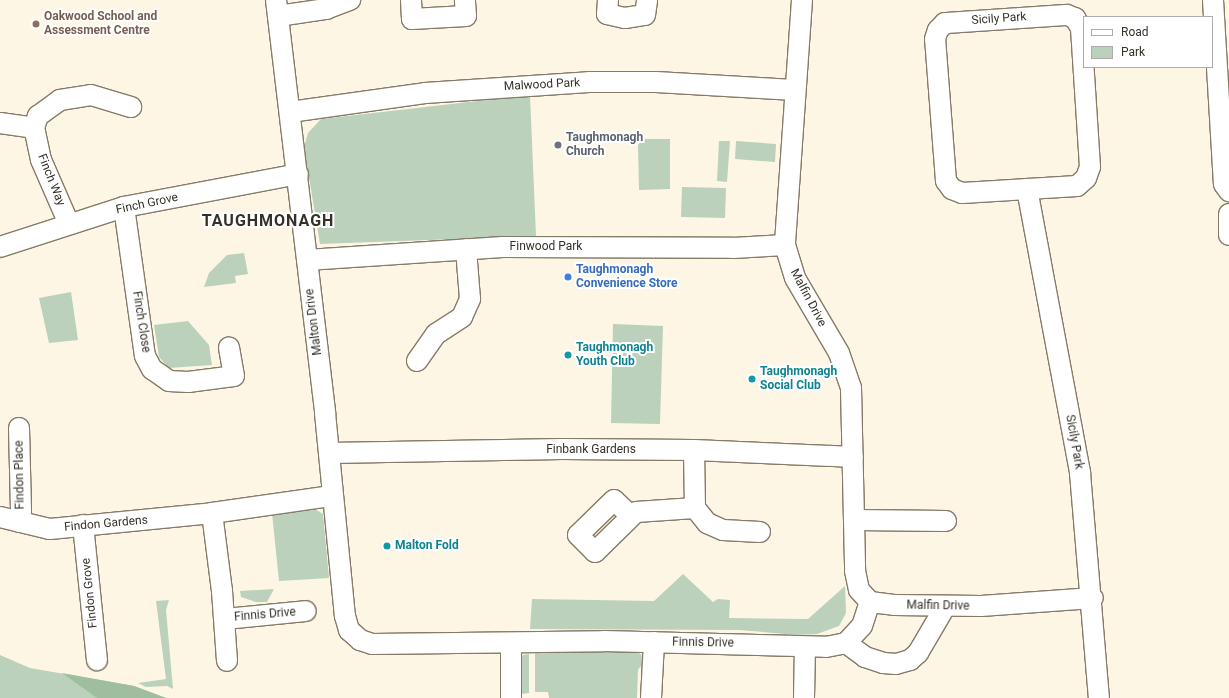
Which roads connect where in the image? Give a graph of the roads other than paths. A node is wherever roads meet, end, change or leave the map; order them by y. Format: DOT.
graph roads {
  1 [pos="350,0"];
  2 [pos="410,0"];
  3 [pos="465,0"];
  4 [pos="608,0"];
  5 [pos="647,0"];
  6 [pos="802,0"];
  7 [pos="1213,0"];
  8 [pos="277,8"];
  9 [pos="1083,59"];
  10 [pos="1084,68"];
  11 [pos="795,90"];
  12 [pos="132,107"];
  13 [pos="290,112"];
  14 [pos="0,123"];
  15 [pos="34,128"];
  16 [pos="298,174"];
  17 [pos="1027,189"];
  18 [pos="1229,192"];
  19 [pos="124,207"];
  20 [pos="1229,214"];
  21 [pos="69,224"];
  22 [pos="1229,236"];
  23 [pos="784,245"];
  24 [pos="0,247"];
  25 [pos="466,249"];
  26 [pos="307,260"];
  27 [pos="229,347"];
  28 [pos="417,361"];
  29 [pos="19,428"];
  30 [pos="694,450"];
  31 [pos="329,453"];
  32 [pos="853,457"];
  33 [pos="332,496"];
  34 [pos="695,508"];
  35 [pos="212,513"];
  36 [pos="631,516"];
  37 [pos="0,517"];
  38 [pos="855,520"];
  39 [pos="946,521"];
  40 [pos="19,522"];
  41 [pos="83,526"];
  42 [pos="760,532"];
  43 [pos="1093,598"];
  44 [pos="870,602"];
  45 [pos="945,607"];
  46 [pos="306,611"];
  47 [pos="225,619"];
  48 [pos="360,640"];
  49 [pos="654,642"];
  50 [pos="511,643"];
  51 [pos="846,643"];
  52 [pos="805,647"];
  53 [pos="97,660"];
  54 [pos="226,661"];
  55 [pos="511,698"];
  56 [pos="651,698"];
  57 [pos="804,698"];
  58 [pos="1099,698"];
  1 -- 8 [label="street"];
  2 -- 3 [label="street"];
  4 -- 5 [label="street"];
  6 -- 11 [label="street, Malfin Drive"];
  7 -- 18 [label="street"];
  8 -- 13 [label="street, Malton Drive"];
  9 -- 17 [label="street, Sicily Park"];
  10 -- 17 [label="street, Sicily Park"];
  11 -- 13 [label="street, Malwood Park"];
  11 -- 23 [label="street, Malfin Drive"];
  12 -- 15 [label="street"];
  13 -- 16 [label="street, Malton Drive"];
  14 -- 15 [label="street"];
  15 -- 21 [label="street, Finch Way"];
  16 -- 19 [label="street, Finch Grove"];
  16 -- 26 [label="street, Malton Drive"];
  17 -- 43 [label="street, Sicily Park"];
  19 -- 21 [label="street, Finch Grove"];
  19 -- 27 [label="street, Finch Close"];
  20 -- 22 [label="street"];
  21 -- 24 [label="street, Finch Grove"];
  23 -- 25 [label="street, Finwood Park"];
  23 -- 32 [label="street, Malfin Drive"];
  25 -- 26 [label="street, Finwood Park"];
  25 -- 28 [label="street"];
  26 -- 31 [label="street, Malton Drive"];
  29 -- 40 [label="street, Findon Place"];
  30 -- 31 [label="street, Finbank Gardens"];
  30 -- 32 [label="street, Finbank Gardens"];
  30 -- 34 [label="street"];
  31 -- 33 [label="street, Malton Drive"];
  32 -- 38 [label="street, Malfin Drive"];
  33 -- 35 [label="street, Findon Gardens"];
  33 -- 48 [label="street, Malton Drive"];
  34 -- 36 [label="street"];
  34 -- 42 [label="street"];
  35 -- 41 [label="street, Findon Gardens"];
  35 -- 47 [label="street"];
  37 -- 40 [label="street, Findon Gardens"];
  38 -- 39 [label="street"];
  38 -- 44 [label="street, Malfin Drive"];
  40 -- 41 [label="street, Findon Gardens"];
  41 -- 53 [label="street, Findon Grove"];
  43 -- 45 [label="street, Malfin Drive"];
  43 -- 58 [label="street, Sicily Park"];
  44 -- 45 [label="street, Malfin Drive"];
  44 -- 51 [label="street"];
  45 -- 51 [label="street"];
  46 -- 47 [label="street, Finnis Drive"];
  47 -- 54 [label="street"];
  48 -- 50 [label="street, Finnis Drive"];
  49 -- 50 [label="street, Finnis Drive"];
  49 -- 52 [label="street, Finnis Drive"];
  49 -- 56 [label="street"];
  50 -- 55 [label="street"];
  51 -- 52 [label="street, Finnis Drive"];
  52 -- 57 [label="street"];
}
